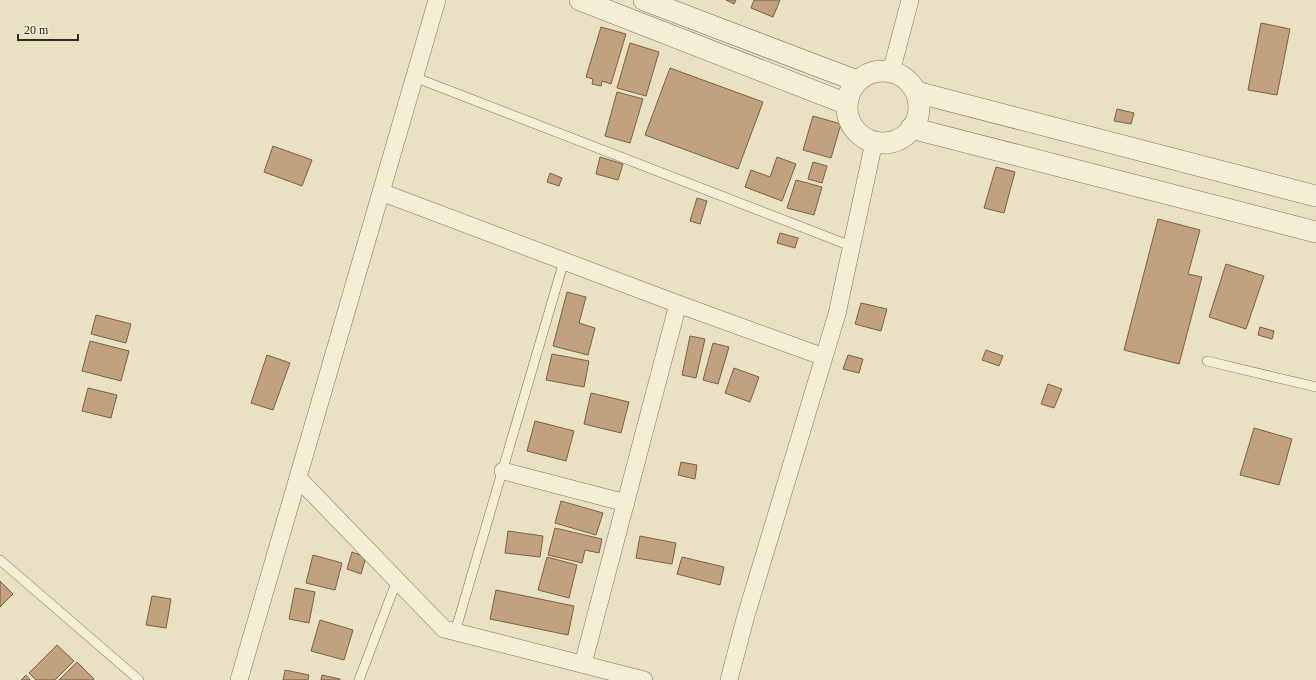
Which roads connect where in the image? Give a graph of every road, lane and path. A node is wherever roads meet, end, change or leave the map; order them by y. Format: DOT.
graph roads {
  1 [pos="437,0"];
  2 [pos="580,0"];
  3 [pos="644,0"];
  4 [pos="910,0"];
  5 [pos="891,72"];
  6 [pos="414,76"];
  7 [pos="857,81"];
  8 [pos="916,92"];
  9 [pos="846,104"];
  10 [pos="912,128"];
  11 [pos="874,142"];
  12 [pos="381,192"];
  13 [pos="1316,196"];
  14 [pos="1316,232"];
  15 [pos="851,246"];
  16 [pos="564,261"];
  17 [pos="678,304"];
  18 [pos="824,357"];
  19 [pos="1207,361"];
  20 [pos="1316,387"];
  21 [pos="503,471"];
  22 [pos="298,478"];
  23 [pos="626,503"];
  24 [pos="0,560"];
  25 [pos="397,580"];
  26 [pos="455,632"];
  27 [pos="583,664"];
  28 [pos="139,680"];
  29 [pos="238,680"];
  30 [pos="359,680"];
  31 [pos="644,680"];
  32 [pos="729,680"];
  1 -- 6 [label="street"];
  2 -- 9 [label="street"];
  3 -- 7 [label="street"];
  4 -- 5 [label="street"];
  5 -- 7 [label="street"];
  5 -- 8 [label="street"];
  6 -- 12 [label="street"];
  6 -- 15 [label="lane"];
  7 -- 9 [label="street"];
  8 -- 10 [label="street"];
  8 -- 13 [label="street"];
  9 -- 11 [label="street"];
  10 -- 11 [label="street"];
  10 -- 14 [label="street"];
  11 -- 15 [label="street"];
  12 -- 16 [label="street"];
  12 -- 22 [label="street"];
  15 -- 18 [label="street"];
  16 -- 17 [label="street"];
  16 -- 21 [label="lane"];
  17 -- 18 [label="street"];
  17 -- 23 [label="street"];
  18 -- 32 [label="street"];
  19 -- 20 [label="lane"];
  21 -- 23 [label="street"];
  21 -- 26 [label="lane"];
  22 -- 25 [label="street"];
  22 -- 29 [label="street"];
  23 -- 27 [label="street"];
  24 -- 28 [label="lane"];
  25 -- 26 [label="street"];
  25 -- 30 [label="lane"];
  26 -- 27 [label="street"];
  27 -- 31 [label="street"];
}
